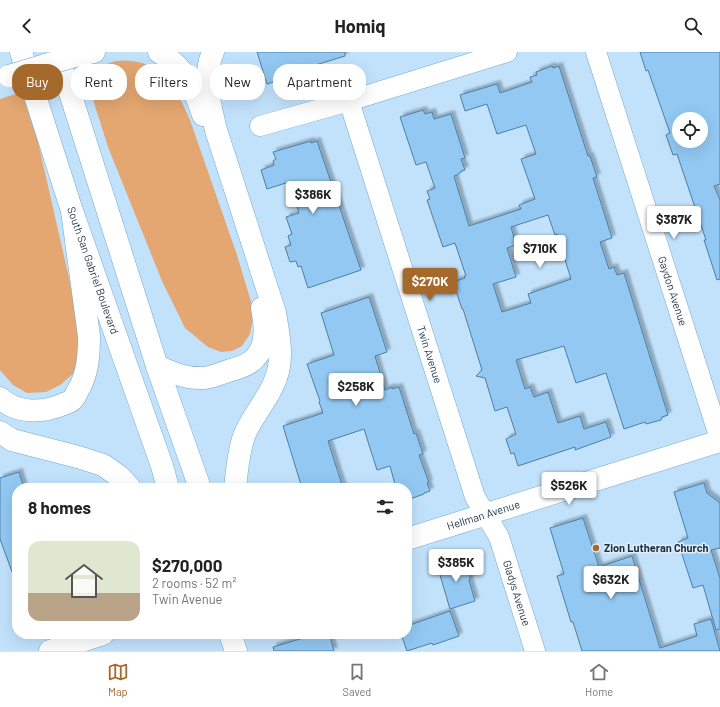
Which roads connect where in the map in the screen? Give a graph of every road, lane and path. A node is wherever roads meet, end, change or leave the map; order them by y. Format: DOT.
graph roads {
  1 [pos="21,52"];
  2 [pos="159,52"];
  3 [pos="213,52"];
  4 [pos="507,52"];
  5 [pos="596,52"];
  6 [pos="77,53"];
  7 [pos="3,78"];
  8 [pos="349,101"];
  9 [pos="260,126"];
  10 [pos="72,211"];
  11 [pos="157,366"];
  12 [pos="0,398"];
  13 [pos="0,432"];
  14 [pos="720,440"];
  15 [pos="125,483"];
  16 [pos="167,483"];
  17 [pos="198,483"];
  18 [pos="235,483"];
  19 [pos="486,514"];
  20 [pos="412,537"];
  21 [pos="87,639"];
  22 [pos="232,639"];
  23 [pos="50,651"];
  24 [pos="236,651"];
  25 [pos="535,651"];
  1 -- 10 [label="main road, South San Gabriel Boulevard"];
  2 -- 11 [label="main road"];
  3 -- 18 [label="main road"];
  4 -- 8 [label="street"];
  5 -- 14 [label="street, Gaydon Avenue"];
  6 -- 7 [label="main road, bridge"];
  6 -- 11 [label="main road"];
  8 -- 9 [label="street"];
  8 -- 19 [label="street, Twin Avenue"];
  10 -- 12 [label="main road"];
  10 -- 16 [label="main road, South San Gabriel Boulevard"];
  11 -- 17 [label="main road"];
  13 -- 15 [label="main road"];
  14 -- 19 [label="main road, Hellman Avenue"];
  19 -- 20 [label="main road, Hellman Avenue"];
  19 -- 25 [label="street, Gladys Avenue"];
  21 -- 23 [label="main road"];
  22 -- 24 [label="main road"];
}
